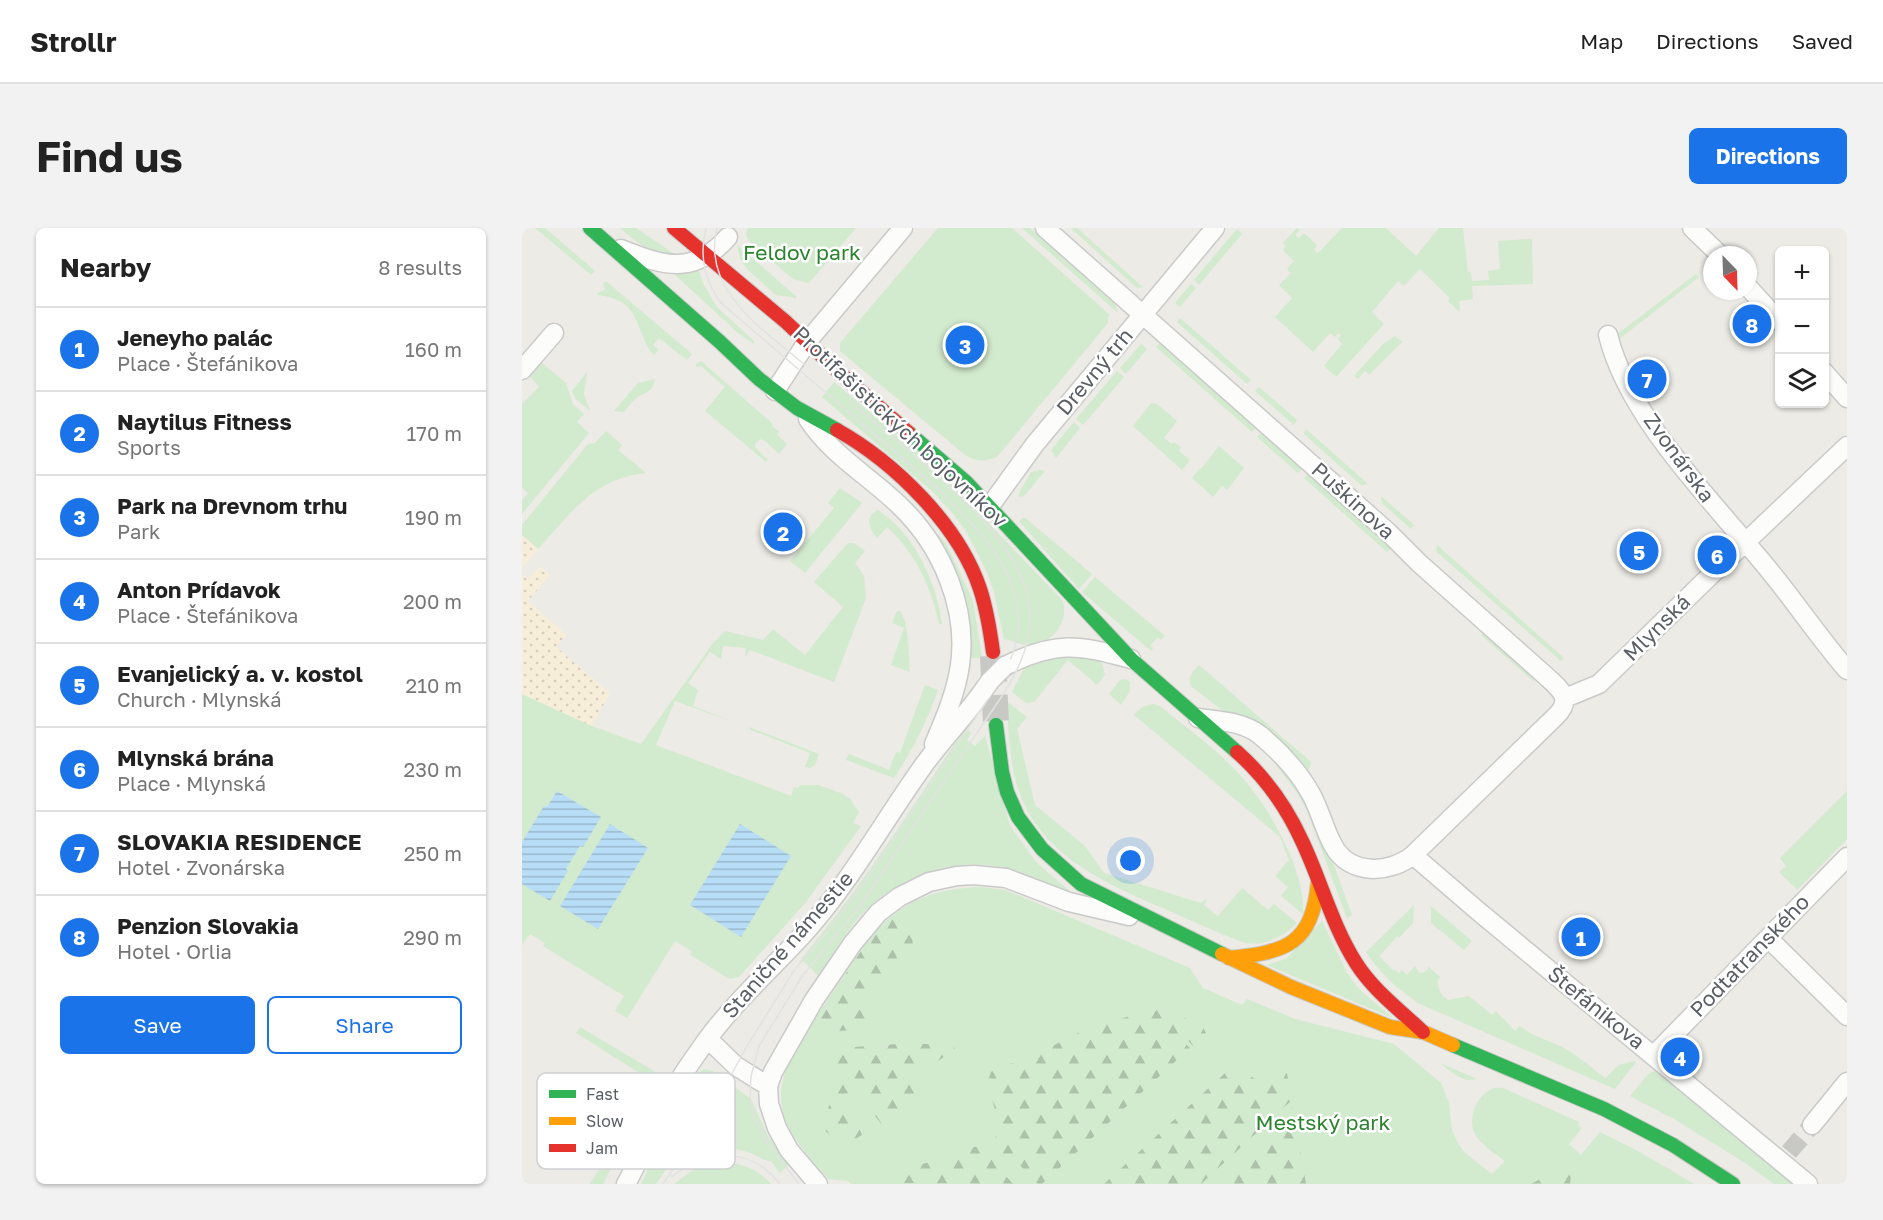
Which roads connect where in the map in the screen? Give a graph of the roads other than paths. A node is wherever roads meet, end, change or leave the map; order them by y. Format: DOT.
graph roads {
  1 [pos="590,228"];
  2 [pos="674,228"];
  3 [pos="903,228"];
  4 [pos="1045,228"];
  5 [pos="1215,228"];
  6 [pos="731,232"];
  7 [pos="1698,233"];
  8 [pos="608,244"];
  9 [pos="1711,246"];
  10 [pos="707,256"];
  11 [pos="744,286"];
  12 [pos="1757,297"];
  13 [pos="1143,315"];
  14 [pos="1775,317"];
  15 [pos="554,333"];
  16 [pos="1608,335"];
  17 [pos="807,342"];
  18 [pos="522,370"];
  19 [pos="1829,378"];
  20 [pos="774,391"];
  21 [pos="1847,398"];
  22 [pos="804,412"];
  23 [pos="1847,446"];
  24 [pos="990,506"];
  25 [pos="1745,542"];
  26 [pos="993,652"];
  27 [pos="1132,660"];
  28 [pos="1847,670"];
  29 [pos="1562,694"];
  30 [pos="1198,718"];
  31 [pos="996,725"];
  32 [pos="927,761"];
  33 [pos="1413,855"];
  34 [pos="1847,857"];
  35 [pos="1318,879"];
  36 [pos="1154,921"];
  37 [pos="1768,938"];
  38 [pos="1229,958"];
  39 [pos="1847,1016"];
  40 [pos="1423,1032"];
  41 [pos="708,1039"];
  42 [pos="1654,1055"];
  43 [pos="686,1073"];
  44 [pos="1847,1082"];
  45 [pos="768,1086"];
  46 [pos="1812,1125"];
  47 [pos="634,1169"];
  48 [pos="626,1184"];
  49 [pos="818,1184"];
  50 [pos="1733,1184"];
  51 [pos="1808,1184"];
  1 -- 8 [label="street, Protifašistických bojovníkov"];
  2 -- 10 [label="street, Protifašistických bojovníkov"];
  3 -- 17 [label="street"];
  4 -- 13 [label="street, Drevný trh"];
  5 -- 13 [label="street"];
  6 -- 10 [label="street, Protifašistických bojovníkov"];
  6 -- 11 [label="street"];
  7 -- 9 [label="street"];
  8 -- 10 [label="street, Protifašistických bojovníkov"];
  8 -- 20 [label="street, Protifašistických bojovníkov"];
  10 -- 11 [label="street, Protifašistických bojovníkov"];
  11 -- 17 [label="street, Protifašistických bojovníkov"];
  12 -- 14 [label="street"];
  13 -- 24 [label="street, Drevný trh"];
  13 -- 29 [label="street, Puškinova"];
  15 -- 18 [label="street"];
  16 -- 25 [label="street, Zvonárska"];
  17 -- 20 [label="street"];
  17 -- 24 [label="street, Protifašistických bojovníkov"];
  19 -- 21 [label="street"];
  20 -- 22 [label="street, Protifašistických bojovníkov"];
  22 -- 26 [label="street, Protifašistických bojovníkov"];
  22 -- 32 [label="street"];
  23 -- 25 [label="street, Mlynská"];
  24 -- 27 [label="street, Protifašistických bojovníkov"];
  25 -- 28 [label="street, Zvonárska"];
  25 -- 29 [label="street, Mlynská"];
  27 -- 30 [label="street, Protifašistických bojovníkov"];
  27 -- 32 [label="street, Protifašistických bojovníkov, bridge"];
  29 -- 33 [label="street"];
  30 -- 33 [label="street"];
  30 -- 35 [label="street, Protifašistických bojovníkov"];
  31 -- 36 [label="street"];
  32 -- 41 [label="street, Staničné námestie"];
  33 -- 42 [label="street, Štefánikova"];
  34 -- 37 [label="street, Podtatranského"];
  35 -- 38 [label="street"];
  35 -- 40 [label="street"];
  36 -- 38 [label="street"];
  36 -- 45 [label="street"];
  37 -- 39 [label="street"];
  37 -- 42 [label="street, Podtatranského"];
  38 -- 40 [label="street"];
  40 -- 50 [label="street"];
  41 -- 43 [label="street, Staničné námestie"];
  41 -- 45 [label="street, Staničné námestie"];
  42 -- 51 [label="street, Štefánikova"];
  44 -- 46 [label="street"];
  45 -- 49 [label="street"];
  47 -- 48 [label="street, Staničné námestie"];
}
